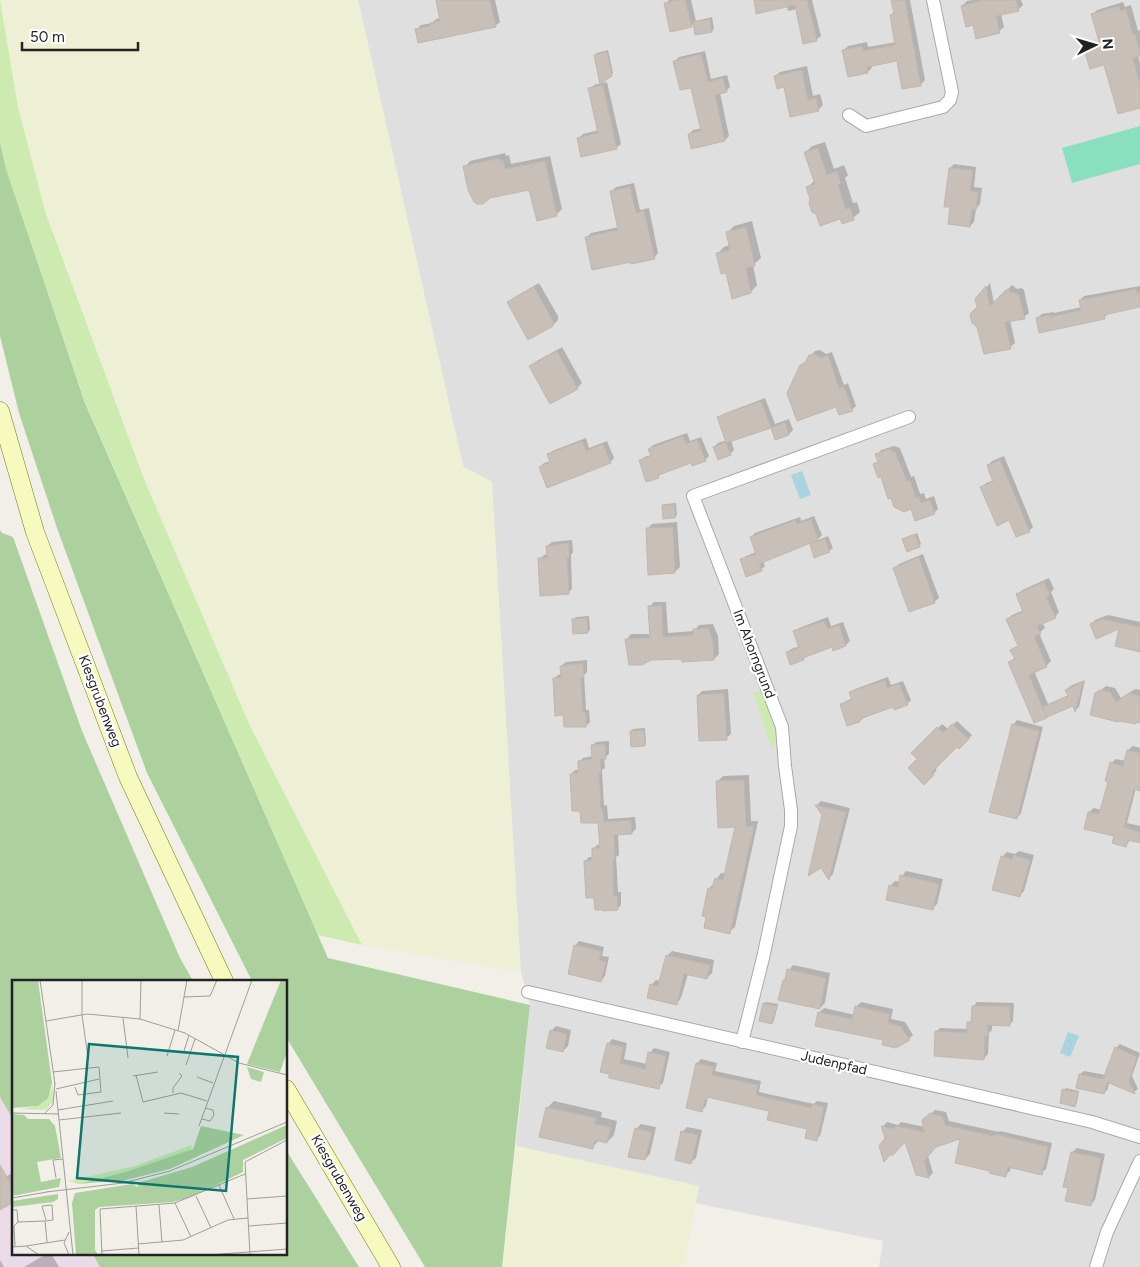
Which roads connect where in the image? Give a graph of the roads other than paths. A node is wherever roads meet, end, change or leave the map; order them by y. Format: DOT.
graph roads {
  1 [pos="933,0"];
  2 [pos="849,114"];
  3 [pos="0,412"];
  4 [pos="909,417"];
  5 [pos="224,980"];
  6 [pos="528,992"];
  7 [pos="742,1042"];
  8 [pos="288,1092"];
  9 [pos="1140,1137"];
  10 [pos="1140,1161"];
  11 [pos="391,1267"];
  12 [pos="1096,1267"];
  1 -- 2 [label="street"];
  3 -- 5 [label="main road, Kiesgrubenweg"];
  4 -- 7 [label="street, Im Ahorngrund"];
  6 -- 7 [label="street, Judenpfad"];
  7 -- 9 [label="street, Judenpfad"];
  8 -- 11 [label="main road, Kiesgrubenweg"];
  10 -- 12 [label="street"];
}
